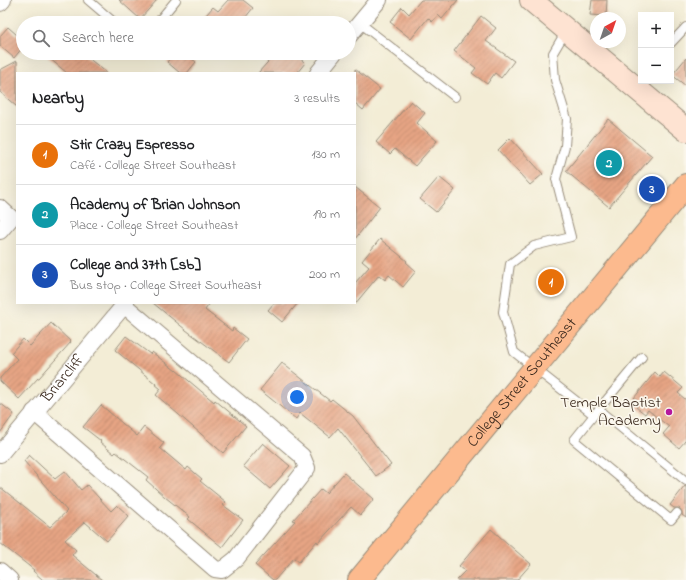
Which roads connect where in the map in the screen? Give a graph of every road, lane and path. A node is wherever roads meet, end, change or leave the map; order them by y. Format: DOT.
graph roads {
  1 [pos="3,0"];
  2 [pos="88,0"];
  3 [pos="176,0"];
  4 [pos="379,0"];
  5 [pos="531,0"];
  6 [pos="0,3"];
  7 [pos="107,16"];
  8 [pos="163,16"];
  9 [pos="360,23"];
  10 [pos="686,27"];
  11 [pos="356,28"];
  12 [pos="566,30"];
  13 [pos="674,40"];
  14 [pos="328,60"];
  15 [pos="319,72"];
  16 [pos="455,97"];
  17 [pos="686,130"];
  18 [pos="686,185"];
  19 [pos="0,208"];
  20 [pos="0,231"];
  21 [pos="125,304"];
  22 [pos="642,358"];
  23 [pos="534,368"];
  24 [pos="34,412"];
  25 [pos="597,412"];
  26 [pos="0,454"];
  27 [pos="686,481"];
  28 [pos="677,513"];
  29 [pos="0,571"];
  30 [pos="222,577"];
  31 [pos="10,580"];
  32 [pos="359,580"];
  1 -- 6 [label="street"];
  2 -- 7 [label="lane"];
  3 -- 8 [label="lane"];
  4 -- 9 [label="street"];
  5 -- 12 [label="street"];
  9 -- 11 [label="street"];
  9 -- 16 [label="lane"];
  10 -- 13 [label="lane"];
  12 -- 17 [label="street"];
  12 -- 23 [label="lane"];
  14 -- 15 [label="street"];
  18 -- 23 [label="main road, College Street Southeast"];
  19 -- 20 [label="street"];
  21 -- 24 [label="street, Briarcliff"];
  21 -- 30 [label="street"];
  22 -- 25 [label="lane"];
  23 -- 25 [label="lane"];
  23 -- 32 [label="main road, College Street Southeast"];
  24 -- 26 [label="street, Briarcliff"];
  24 -- 30 [label="street"];
  25 -- 27 [label="lane"];
  25 -- 28 [label="lane"];
  29 -- 31 [label="street"];
}
